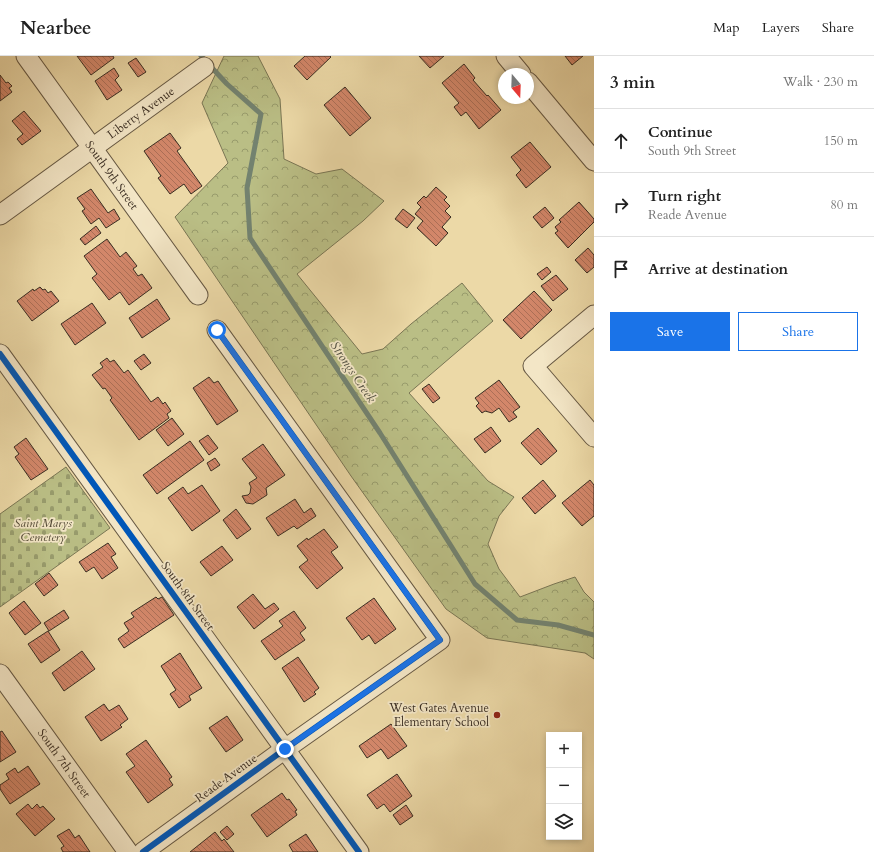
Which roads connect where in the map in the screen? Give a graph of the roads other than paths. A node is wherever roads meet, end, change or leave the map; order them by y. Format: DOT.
graph roads {
  1 [pos="26,56"];
  2 [pos="506,56"];
  3 [pos="204,67"];
  4 [pos="516,68"];
  5 [pos="534,89"];
  6 [pos="93,148"];
  7 [pos="594,160"];
  8 [pos="0,215"];
  9 [pos="198,295"];
  10 [pos="594,315"];
  11 [pos="217,330"];
  12 [pos="0,354"];
  13 [pos="594,437"];
  14 [pos="0,674"];
  15 [pos="285,749"];
  16 [pos="128,852"];
  17 [pos="143,852"];
  18 [pos="358,852"];
  1 -- 6 [label="street, South 9th Street"];
  2 -- 4 [label="street"];
  3 -- 6 [label="street, Liberty Avenue"];
  5 -- 7 [label="street"];
  6 -- 8 [label="street, Liberty Avenue"];
  6 -- 9 [label="street, South 9th Street"];
  10 -- 13 [label="street"];
  11 -- 15 [label="street, Reade Avenue"];
  12 -- 15 [label="street, South 8th Street"];
  14 -- 16 [label="street, South 7th Street"];
  15 -- 17 [label="street, Reade Avenue"];
  15 -- 18 [label="street, South 8th Street"];
}
